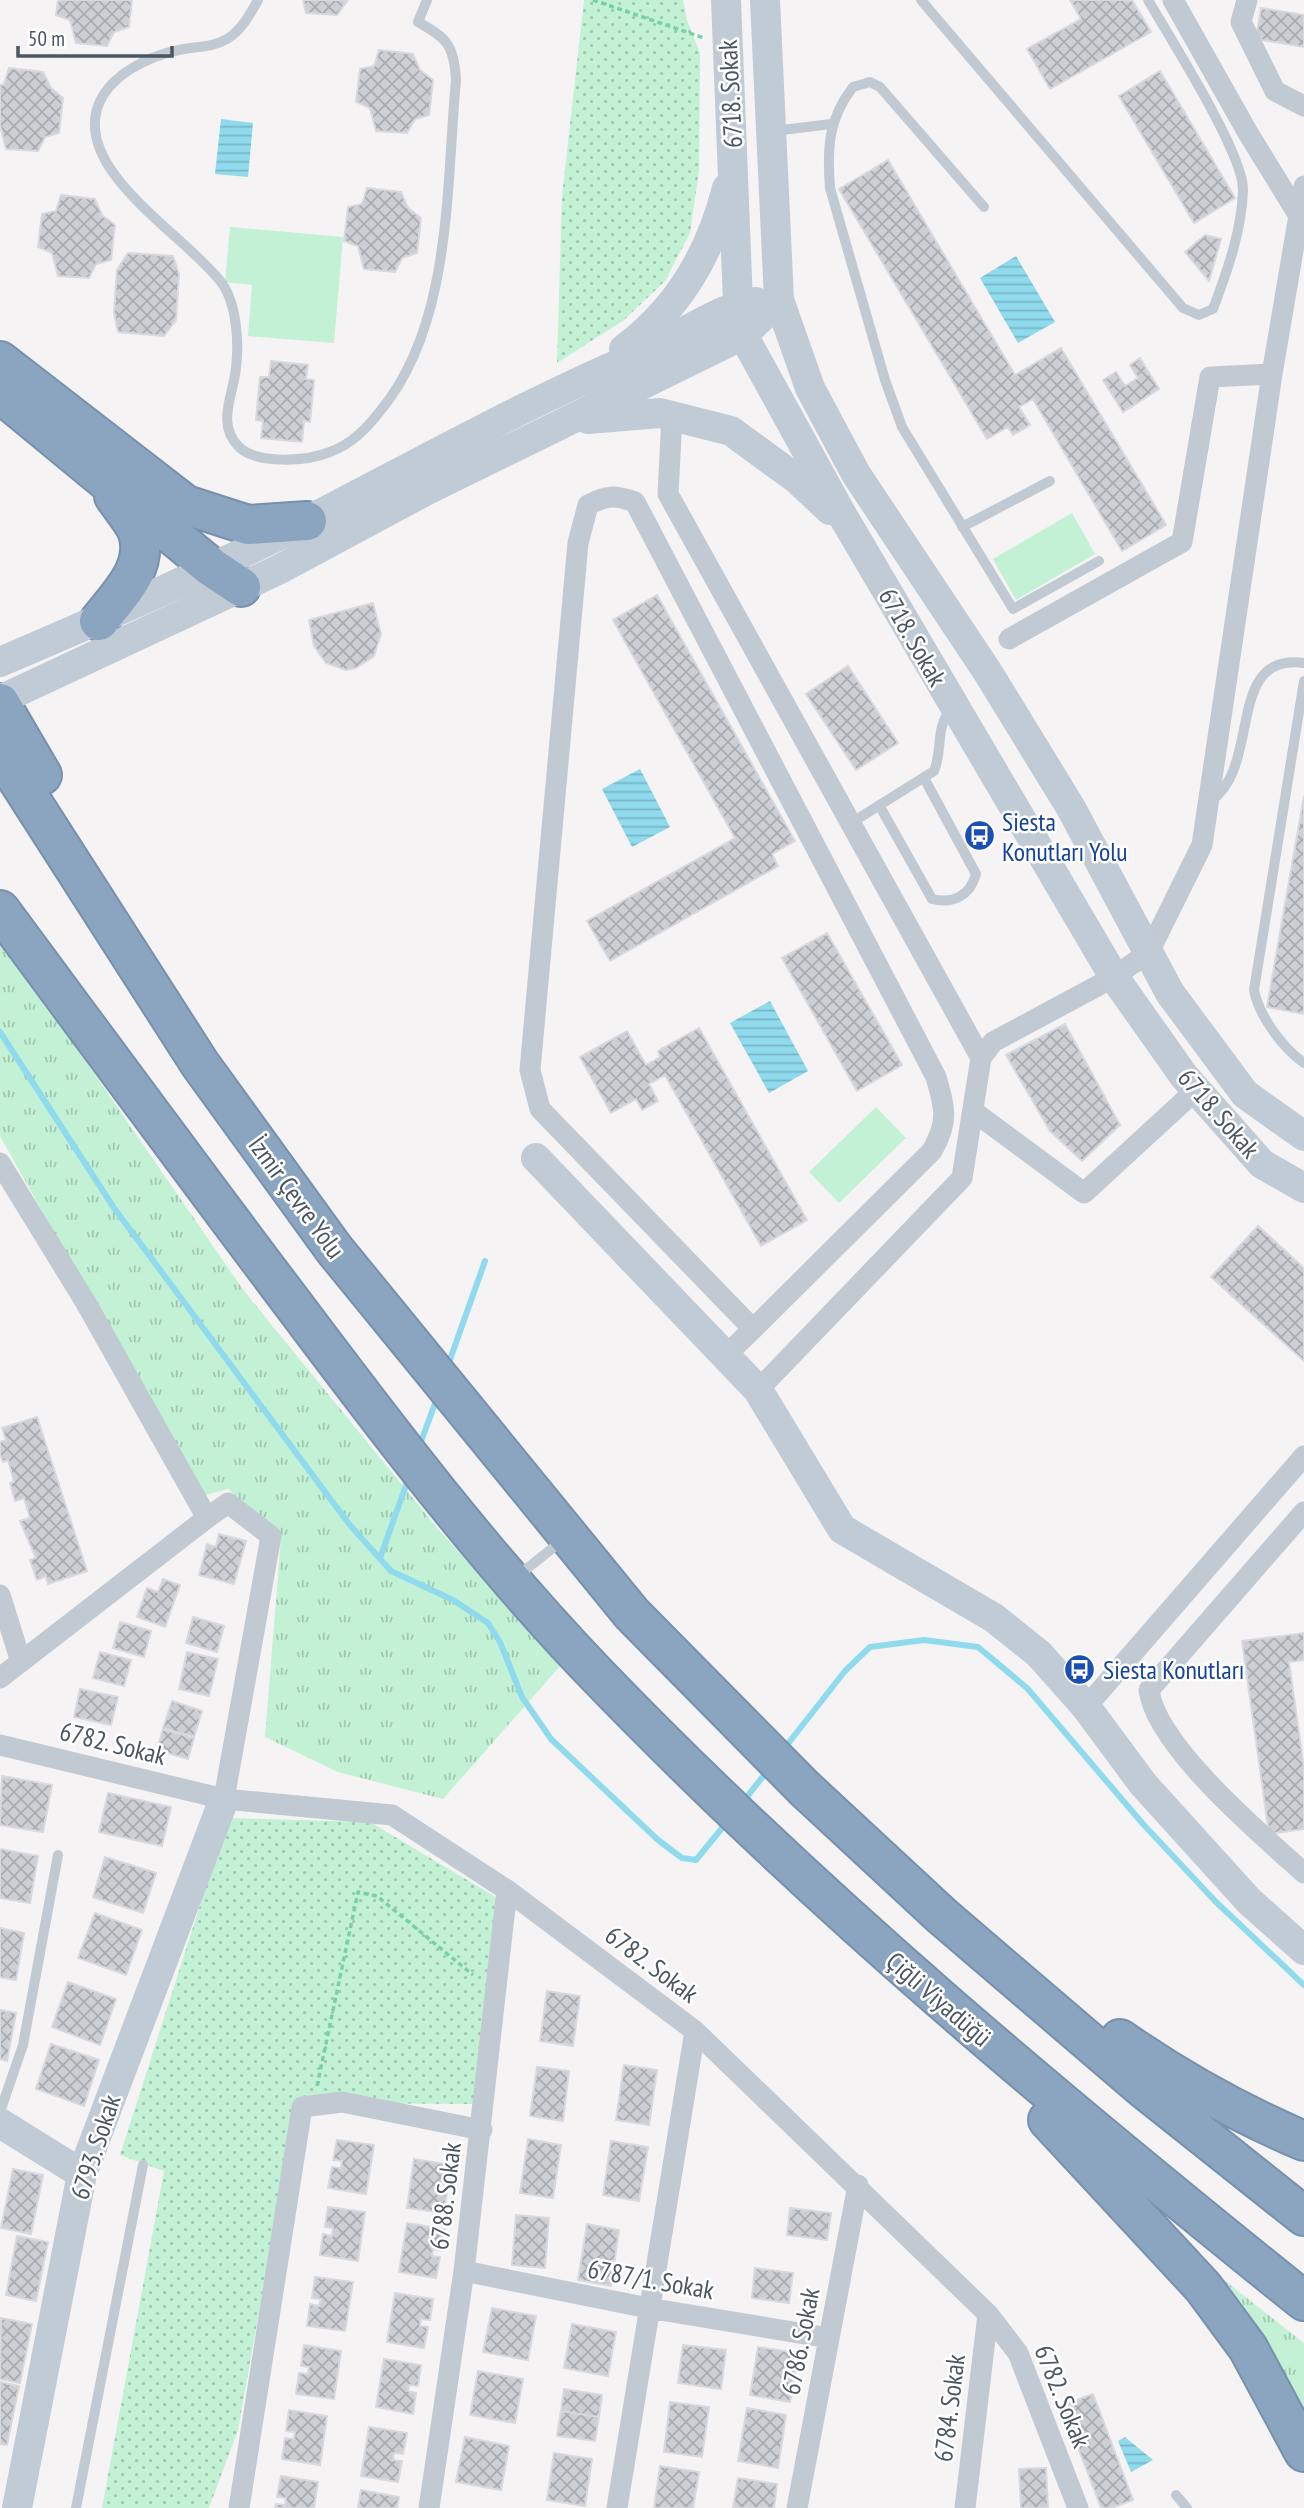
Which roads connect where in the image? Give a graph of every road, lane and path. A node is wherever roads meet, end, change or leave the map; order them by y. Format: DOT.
graph roads {
  1 [pos="258,0"];
  2 [pos="427,0"];
  3 [pos="593,0"];
  4 [pos="726,0"];
  5 [pos="765,0"];
  6 [pos="921,0"];
  7 [pos="1148,0"];
  8 [pos="1173,0"];
  9 [pos="1247,0"];
  10 [pos="728,46"];
  11 [pos="1304,106"];
  12 [pos="831,124"];
  13 [pos="773,131"];
  14 [pos="734,159"];
  15 [pos="1304,186"];
  16 [pos="984,207"];
  17 [pos="1299,216"];
  18 [pos="779,300"];
  19 [pos="738,303"];
  20 [pos="743,335"];
  21 [pos="0,361"];
  22 [pos="591,374"];
  23 [pos="1272,374"];
  24 [pos="0,393"];
  25 [pos="671,416"];
  26 [pos="570,420"];
  27 [pos="101,477"];
  28 [pos="1050,481"];
  29 [pos="186,505"];
  30 [pos="307,521"];
  31 [pos="962,527"];
  32 [pos="851,530"];
  33 [pos="1099,561"];
  34 [pos="229,570"];
  35 [pos="99,621"];
  36 [pos="1009,639"];
  37 [pos="0,663"];
  38 [pos="1304,663"];
  39 [pos="1304,681"];
  40 [pos="0,701"];
  41 [pos="954,706"];
  42 [pos="0,752"];
  43 [pos="924,778"];
  44 [pos="1209,802"];
  45 [pos="879,805"];
  46 [pos="851,823"];
  47 [pos="0,910"];
  48 [pos="1149,953"];
  49 [pos="1114,977"];
  50 [pos="981,1058"];
  51 [pos="1304,1063"];
  52 [pos="200,1064"];
  53 [pos="1196,1090"];
  54 [pos="973,1111"];
  55 [pos="1304,1136"];
  56 [pos="536,1157"];
  57 [pos="0,1163"];
  58 [pos="1304,1188"];
  59 [pos="753,1329"];
  60 [pos="725,1356"];
  61 [pos="758,1390"];
  62 [pos="1304,1456"];
  63 [pos="1304,1512"];
  64 [pos="207,1518"];
  65 [pos="567,1537"];
  66 [pos="513,1580"];
  67 [pos="0,1595"];
  68 [pos="21,1662"];
  69 [pos="0,1678"];
  70 [pos="1086,1707"];
  71 [pos="0,1745"];
  72 [pos="224,1800"];
  73 [pos="58,1855"];
  74 [pos="1304,1872"];
  75 [pos="508,1890"];
  76 [pos="942,1916"];
  77 [pos="1304,1950"];
  78 [pos="901,1967"];
  79 [pos="473,1975"];
  80 [pos="695,2031"];
  81 [pos="313,2106"];
  82 [pos="0,2112"];
  83 [pos="0,2123"];
  84 [pos="482,2130"];
  85 [pos="1304,2141"];
  86 [pos="143,2165"];
  87 [pos="82,2174"];
  88 [pos="858,2185"];
  89 [pos="1304,2216"];
  90 [pos="464,2271"];
  91 [pos="1304,2301"];
  92 [pos="648,2308"];
  93 [pos="988,2314"];
  94 [pos="829,2338"];
  95 [pos="1304,2452"];
  96 [pos="1176,2495"];
  97 [pos="17,2508"];
  98 [pos="76,2508"];
  99 [pos="239,2508"];
  100 [pos="429,2508"];
  101 [pos="617,2508"];
  102 [pos="797,2508"];
  103 [pos="965,2508"];
  104 [pos="1078,2508"];
  105 [pos="1187,2508"];
  1 -- 2 [label="lane"];
  3 -- 10 [label="path"];
  4 -- 10 [label="street, 6718. Sokak"];
  5 -- 13 [label="street, 6718. Sokak"];
  6 -- 7 [label="lane"];
  8 -- 17 [label="street"];
  9 -- 11 [label="street"];
  10 -- 14 [label="street, 6718. Sokak"];
  12 -- 13 [label="lane"];
  12 -- 16 [label="lane"];
  12 -- 31 [label="lane"];
  13 -- 18 [label="street, 6718. Sokak"];
  14 -- 19 [label="street, 6718. Sokak"];
  14 -- 22 [label="street"];
  15 -- 17 [label="street"];
  17 -- 23 [label="street"];
  18 -- 19 [label="street"];
  18 -- 20 [label="street"];
  18 -- 48 [label="street, 6718. Sokak"];
  19 -- 20 [label="street, 6718. Sokak"];
  19 -- 22 [label="street"];
  20 -- 26 [label="street"];
  20 -- 32 [label="street, 6718. Sokak"];
  21 -- 29 [label="highway"];
  22 -- 30 [label="street"];
  23 -- 36 [label="street"];
  23 -- 44 [label="street"];
  24 -- 27 [label="highway"];
  25 -- 26 [label="street"];
  25 -- 32 [label="street"];
  25 -- 46 [label="street"];
  26 -- 34 [label="street"];
  27 -- 34 [label="highway"];
  27 -- 35 [label="highway"];
  28 -- 31 [label="lane"];
  29 -- 30 [label="highway"];
  29 -- 34 [label="highway"];
  30 -- 34 [label="street"];
  31 -- 33 [label="lane"];
  32 -- 41 [label="street, 6718. Sokak"];
  34 -- 35 [label="street"];
  34 -- 40 [label="street"];
  35 -- 37 [label="street"];
  38 -- 44 [label="lane"];
  39 -- 51 [label="lane"];
  40 -- 52 [label="highway"];
  41 -- 43 [label="lane"];
  41 -- 49 [label="street, 6718. Sokak"];
  42 -- 52 [label="highway, İzmir Çevre Yolu"];
  43 -- 45 [label="lane"];
  43 -- 45 [label="lane"];
  44 -- 48 [label="street"];
  45 -- 46 [label="lane"];
  46 -- 50 [label="street"];
  47 -- 66 [label="highway"];
  48 -- 49 [label="street"];
  48 -- 55 [label="street, 6718. Sokak"];
  49 -- 50 [label="street"];
  49 -- 53 [label="street, 6718. Sokak"];
  50 -- 54 [label="street"];
  52 -- 65 [label="highway, İzmir Çevre Yolu"];
  53 -- 54 [label="street"];
  53 -- 58 [label="street, 6718. Sokak"];
  54 -- 61 [label="street"];
  56 -- 60 [label="street"];
  57 -- 64 [label="street"];
  59 -- 59 [label="street"];
  59 -- 60 [label="street"];
  60 -- 61 [label="street"];
  61 -- 70 [label="street"];
  62 -- 70 [label="street"];
  63 -- 74 [label="street"];
  64 -- 68 [label="street"];
  64 -- 72 [label="street"];
  65 -- 66 [label="lane"];
  65 -- 76 [label="highway, İzmir Çevre Yolu"];
  66 -- 78 [label="highway, Çiğli Viyadüğü"];
  67 -- 68 [label="street"];
  68 -- 69 [label="street"];
  70 -- 77 [label="street"];
  71 -- 72 [label="street, 6782. Sokak"];
  72 -- 75 [label="street, 6782. Sokak"];
  72 -- 87 [label="street, 6793. Sokak"];
  73 -- 82 [label="lane"];
  75 -- 80 [label="street, 6782. Sokak"];
  75 -- 84 [label="street, 6788. Sokak"];
  76 -- 85 [label="highway"];
  76 -- 89 [label="highway"];
  78 -- 91 [label="highway, Çiğli Viyadüğü"];
  78 -- 95 [label="highway"];
  79 -- 81 [label="path"];
  80 -- 88 [label="street, 6782. Sokak"];
  80 -- 92 [label="street"];
  81 -- 84 [label="street"];
  81 -- 99 [label="street"];
  83 -- 87 [label="street"];
  84 -- 90 [label="street, 6788. Sokak"];
  86 -- 98 [label="lane"];
  87 -- 97 [label="street, 6793. Sokak"];
  88 -- 93 [label="street, 6782. Sokak"];
  88 -- 94 [label="street, 6786. Sokak"];
  90 -- 92 [label="street, 6787/1. Sokak"];
  90 -- 100 [label="street, 6788. Sokak"];
  92 -- 94 [label="street, 6787/1. Sokak"];
  92 -- 101 [label="street"];
  93 -- 103 [label="street, 6784. Sokak"];
  93 -- 104 [label="street, 6782. Sokak"];
  94 -- 102 [label="street, 6786. Sokak"];
  96 -- 105 [label="lane"];
}
